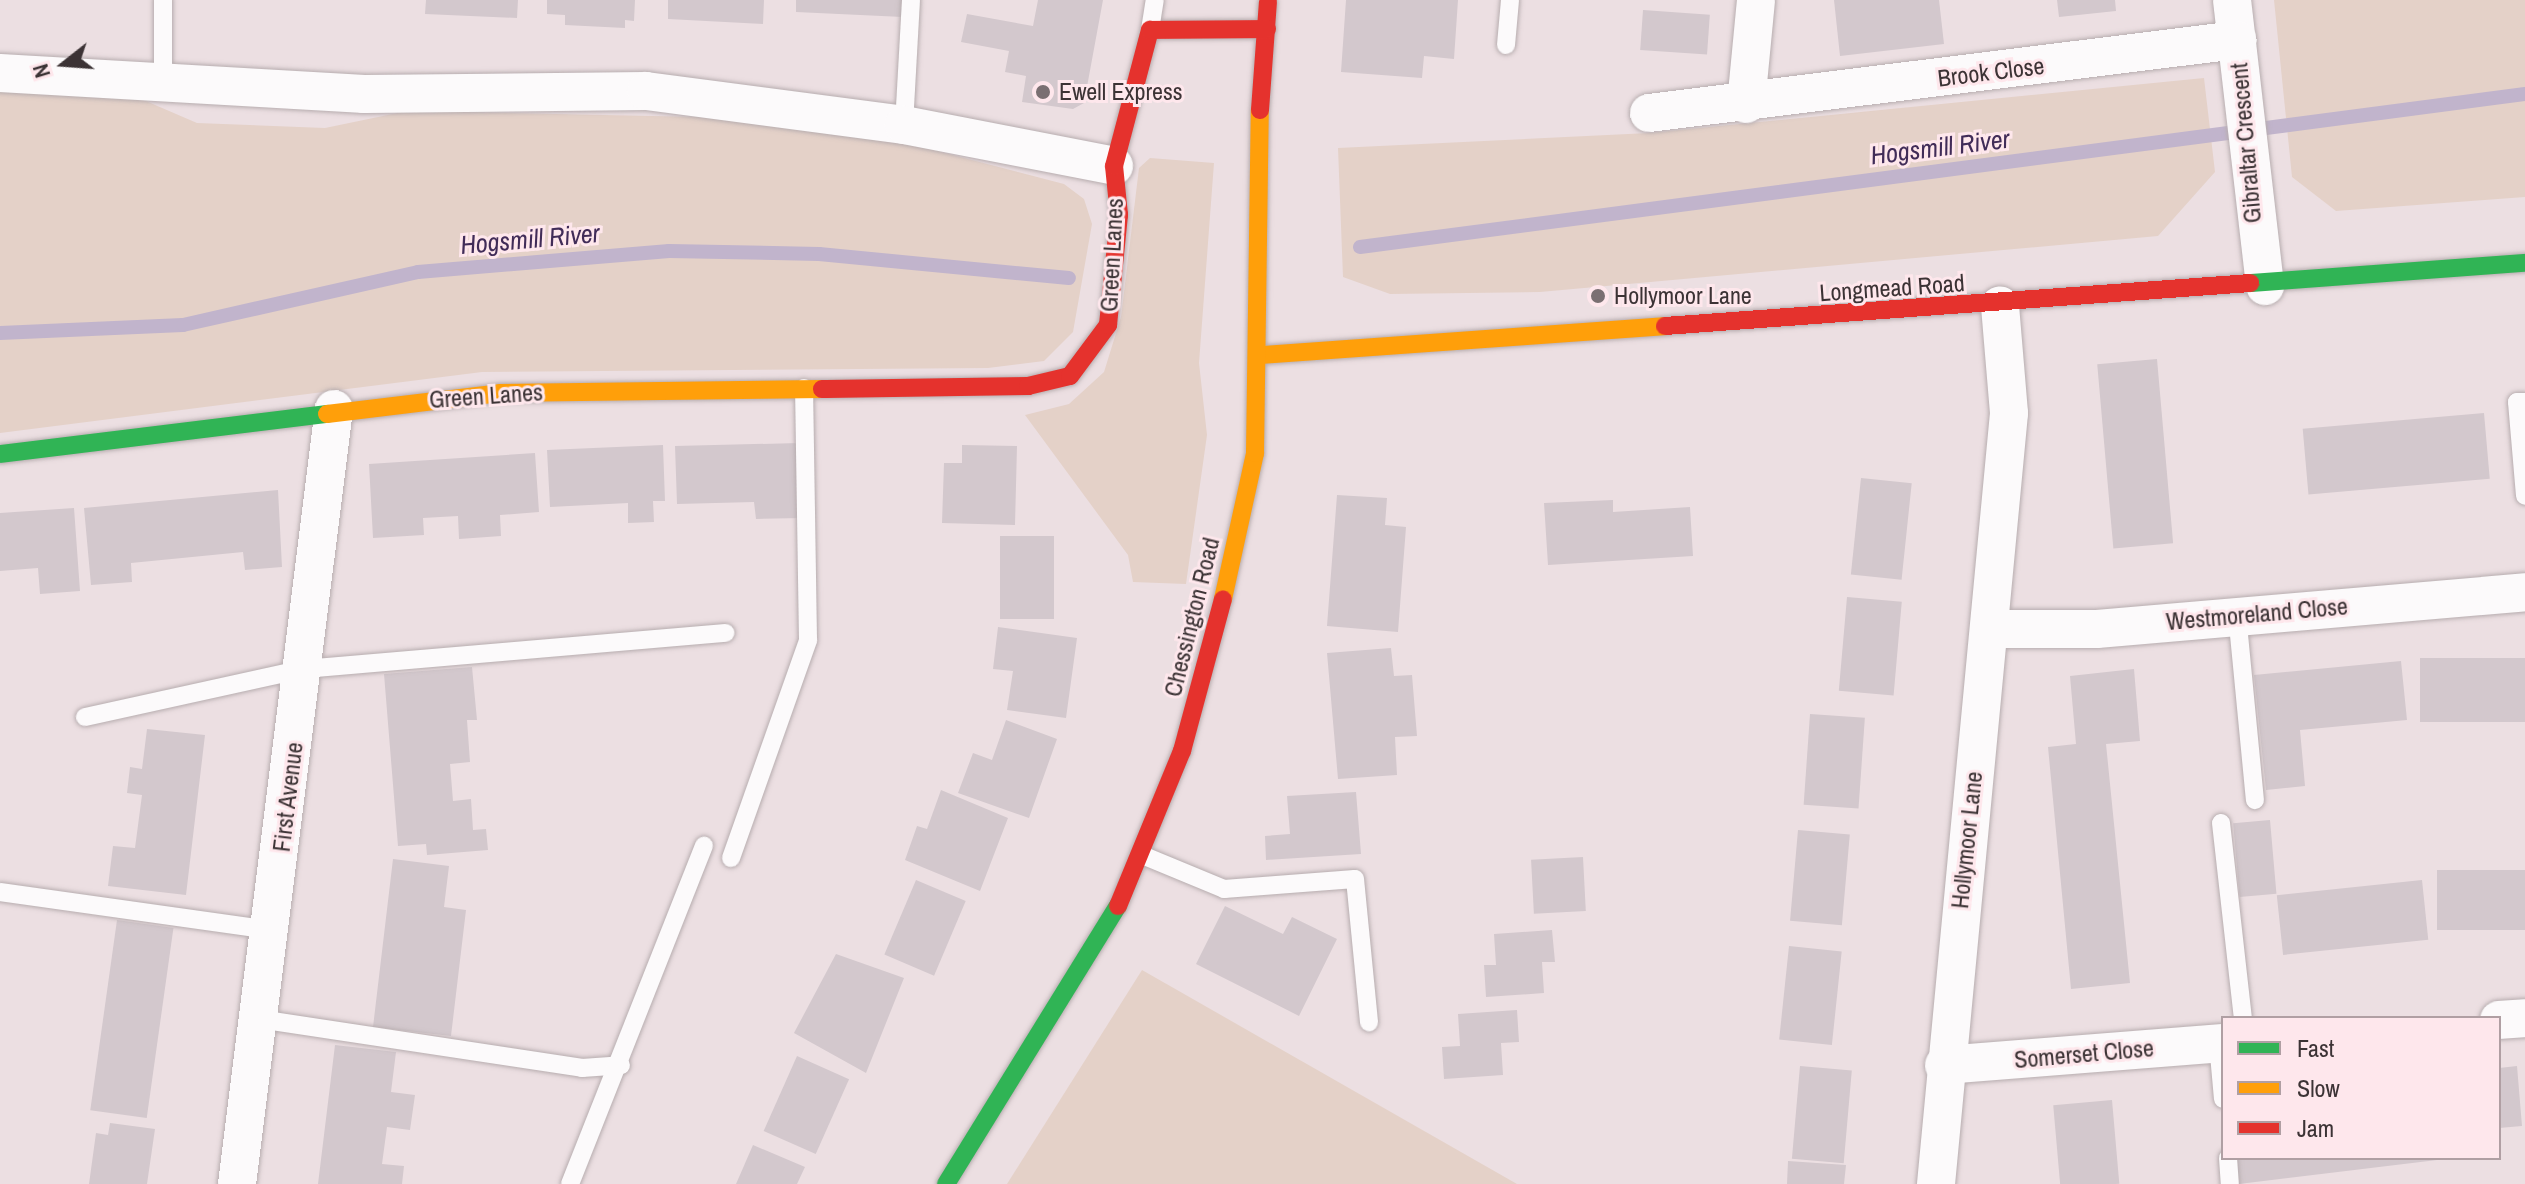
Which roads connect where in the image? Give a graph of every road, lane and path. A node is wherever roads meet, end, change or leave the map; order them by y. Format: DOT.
graph roads {
  1 [pos="163,0"];
  2 [pos="911,0"];
  3 [pos="1155,0"];
  4 [pos="1268,0"];
  5 [pos="1510,0"];
  6 [pos="1756,0"];
  7 [pos="2232,0"];
  8 [pos="1267,29"];
  9 [pos="1150,30"];
  10 [pos="2237,40"];
  11 [pos="1506,45"];
  12 [pos="0,73"];
  13 [pos="163,78"];
  14 [pos="1746,104"];
  15 [pos="1649,113"];
  16 [pos="904,125"];
  17 [pos="1114,166"];
  18 [pos="2525,263"];
  19 [pos="2265,286"];
  20 [pos="2000,305"];
  21 [pos="1262,355"];
  22 [pos="804,388"];
  23 [pos="2525,402"];
  24 [pos="334,409"];
  25 [pos="0,454"];
  26 [pos="2525,496"];
  27 [pos="2525,592"];
  28 [pos="2237,614"];
  29 [pos="1989,629"];
  30 [pos="725,633"];
  31 [pos="304,669"];
  32 [pos="85,717"];
  33 [pos="2255,800"];
  34 [pos="2221,823"];
  35 [pos="704,846"];
  36 [pos="1142,855"];
  37 [pos="731,858"];
  38 [pos="0,892"];
  39 [pos="270,930"];
  40 [pos="2227,1016"];
  41 [pos="2525,1018"];
  42 [pos="259,1019"];
  43 [pos="2501,1020"];
  44 [pos="1369,1022"];
  45 [pos="2221,1036"];
  46 [pos="621,1065"];
  47 [pos="1944,1065"];
  48 [pos="2228,1160"];
  49 [pos="237,1184"];
  50 [pos="570,1184"];
  51 [pos="946,1184"];
  52 [pos="1936,1184"];
  53 [pos="2230,1184"];
  1 -- 13 [label="lane"];
  2 -- 16 [label="lane"];
  3 -- 9 [label="lane"];
  4 -- 8 [label="street, Chessington Road"];
  5 -- 11 [label="lane"];
  6 -- 14 [label="street"];
  7 -- 10 [label="street, Gibraltar Crescent"];
  8 -- 9 [label="street"];
  8 -- 21 [label="street, Chessington Road"];
  9 -- 17 [label="street"];
  10 -- 14 [label="street, Brook Close"];
  10 -- 19 [label="street, Gibraltar Crescent"];
  12 -- 13 [label="street, Green Lanes"];
  13 -- 16 [label="street, Green Lanes"];
  14 -- 15 [label="street, Brook Close"];
  16 -- 17 [label="street, Green Lanes"];
  17 -- 22 [label="street, Green Lanes"];
  18 -- 19 [label="street, Longmead Road"];
  19 -- 20 [label="street, Longmead Road"];
  20 -- 21 [label="street, Longmead Road"];
  20 -- 29 [label="street, Hollymoor Lane"];
  21 -- 36 [label="street, Chessington Road"];
  22 -- 24 [label="street, Green Lanes"];
  22 -- 37 [label="lane"];
  23 -- 26 [label="lane"];
  24 -- 25 [label="street, Green Lanes"];
  24 -- 31 [label="street, First Avenue"];
  27 -- 28 [label="street, Westmoreland Close"];
  28 -- 29 [label="street, Westmoreland Close"];
  28 -- 33 [label="lane"];
  29 -- 47 [label="street, Hollymoor Lane"];
  30 -- 31 [label="lane"];
  31 -- 32 [label="lane"];
  31 -- 39 [label="street, First Avenue"];
  34 -- 40 [label="lane"];
  35 -- 46 [label="lane"];
  36 -- 44 [label="lane"];
  36 -- 51 [label="street, Chessington Road"];
  38 -- 39 [label="lane"];
  39 -- 42 [label="street, First Avenue"];
  41 -- 43 [label="street"];
  42 -- 46 [label="lane"];
  42 -- 49 [label="street, First Avenue"];
  45 -- 47 [label="street, Somerset Close"];
  46 -- 50 [label="lane"];
  47 -- 52 [label="street, Hollymoor Lane"];
  48 -- 53 [label="lane"];
}
